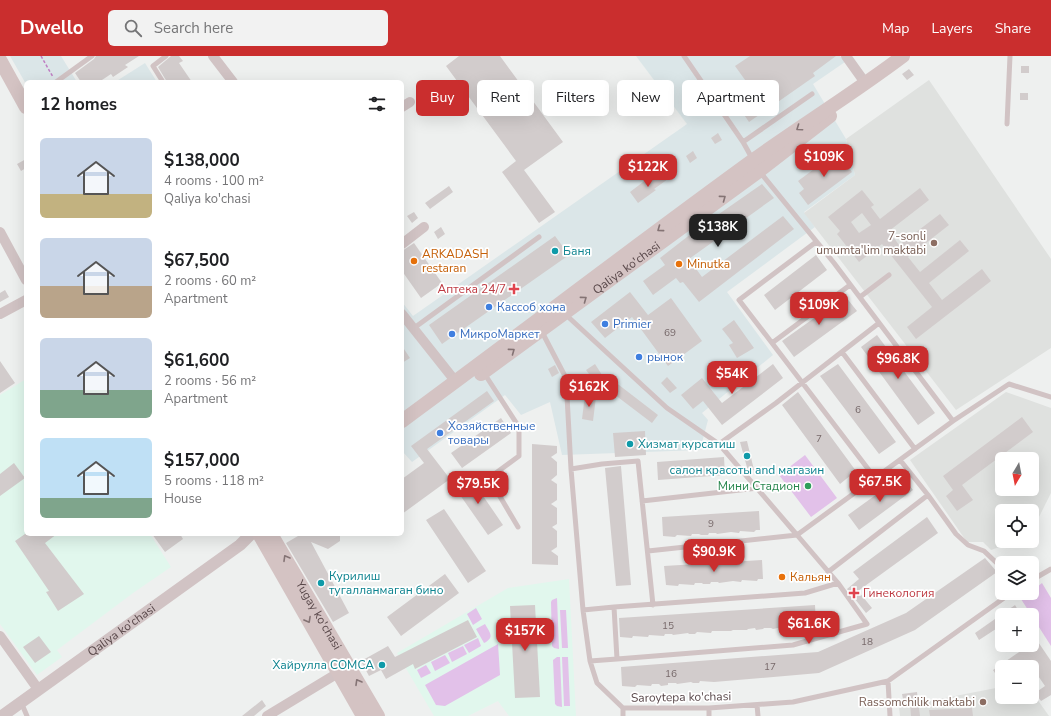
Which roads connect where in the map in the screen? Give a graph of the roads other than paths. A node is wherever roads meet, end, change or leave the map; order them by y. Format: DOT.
graph roads {
  1 [pos="92,56"];
  2 [pos="166,56"];
  3 [pos="213,56"];
  4 [pos="684,56"];
  5 [pos="846,56"];
  6 [pos="904,56"];
  7 [pos="1010,56"];
  8 [pos="0,60"];
  9 [pos="59,80"];
  10 [pos="162,80"];
  11 [pos="231,80"];
  12 [pos="866,84"];
  13 [pos="812,94"];
  14 [pos="24,102"];
  15 [pos="1007,124"];
  16 [pos="743,142"];
  17 [pos="756,165"];
  18 [pos="424,227"];
  19 [pos="0,232"];
  20 [pos="539,237"];
  21 [pos="404,242"];
  22 [pos="816,242"];
  23 [pos="889,275"];
  24 [pos="24,276"];
  25 [pos="850,285"];
  26 [pos="860,297"];
  27 [pos="24,301"];
  28 [pos="0,314"];
  29 [pos="564,314"];
  30 [pos="404,317"];
  31 [pos="879,323"];
  32 [pos="539,325"];
  33 [pos="414,328"];
  34 [pos="772,343"];
  35 [pos="842,352"];
  36 [pos="484,372"];
  37 [pos="456,382"];
  38 [pos="803,382"];
  39 [pos="1051,396"];
  40 [pos="404,421"];
  41 [pos="952,421"];
  42 [pos="404,431"];
  43 [pos="719,444"];
  44 [pos="915,449"];
  45 [pos="900,460"];
  46 [pos="571,470"];
  47 [pos="875,478"];
  48 [pos="758,488"];
  49 [pos="928,495"];
  50 [pos="642,501"];
  51 [pos="518,528"];
  52 [pos="798,535"];
  53 [pos="259,536"];
  54 [pos="262,536"];
  55 [pos="262,536"];
  56 [pos="648,551"];
  57 [pos="995,561"];
  58 [pos="1051,569"];
  59 [pos="828,572"];
  60 [pos="1039,576"];
  61 [pos="838,583"];
  62 [pos="1001,600"];
  63 [pos="652,605"];
  64 [pos="614,607"];
  65 [pos="583,610"];
  66 [pos="0,636"];
  67 [pos="617,659"];
  68 [pos="590,661"];
  69 [pos="338,673"];
  70 [pos="888,681"];
  71 [pos="38,690"];
  72 [pos="21,702"];
  73 [pos="757,705"];
  74 [pos="623,708"];
  75 [pos="709,708"];
  76 [pos="2,716"];
  77 [pos="27,716"];
  78 [pos="267,716"];
  79 [pos="363,716"];
  80 [pos="378,716"];
  81 [pos="623,716"];
  82 [pos="709,716"];
  83 [pos="758,716"];
  84 [pos="890,716"];
  1 -- 9 [label="lane"];
  2 -- 10 [label="lane"];
  3 -- 11 [label="street"];
  4 -- 16 [label="lane"];
  5 -- 12 [label="street"];
  6 -- 12 [label="main road, Qaliya ko'chasi"];
  7 -- 15 [label="lane"];
  8 -- 14 [label="main road"];
  12 -- 17 [label="main road, Qaliya ko'chasi"];
  13 -- 16 [label="lane"];
  16 -- 17 [label="lane"];
  17 -- 22 [label="lane"];
  29 -- 17 [label="main road, Qaliya ko'chasi, one-way"];
  17 -- 32 [label="main road, Qaliya ko'chasi, one-way"];
  18 -- 21 [label="street"];
  19 -- 24 [label="street"];
  20 -- 33 [label="lane"];
  22 -- 25 [label="lane"];
  22 -- 34 [label="lane"];
  23 -- 26 [label="lane"];
  25 -- 26 [label="lane"];
  25 -- 34 [label="lane"];
  26 -- 31 [label="lane"];
  27 -- 28 [label="street"];
  29 -- 32 [label="main road, Qaliya ko'chasi"];
  29 -- 43 [label="lane"];
  30 -- 33 [label="street"];
  31 -- 35 [label="lane"];
  31 -- 41 [label="lane"];
  36 -- 32 [label="main road, Qaliya ko'chasi, one-way"];
  32 -- 37 [label="main road, Qaliya ko'chasi"];
  32 -- 46 [label="lane, Saroytepa ko'chasi"];
  33 -- 37 [label="street"];
  34 -- 38 [label="lane"];
  35 -- 38 [label="lane"];
  35 -- 44 [label="lane"];
  36 -- 42 [label="main road, Qaliya ko'chasi"];
  36 -- 51 [label="lane"];
  37 -- 40 [label="main road, Qaliya ko'chasi"];
  38 -- 43 [label="lane"];
  38 -- 47 [label="lane"];
  39 -- 41 [label="lane"];
  41 -- 44 [label="lane"];
  43 -- 48 [label="lane"];
  44 -- 45 [label="lane"];
  45 -- 47 [label="lane"];
  45 -- 49 [label="lane"];
  46 -- 50 [label="lane"];
  46 -- 65 [label="lane, Saroytepa ko'chasi"];
  47 -- 52 [label="lane"];
  48 -- 50 [label="lane"];
  48 -- 52 [label="lane"];
  49 -- 57 [label="lane"];
  49 -- 59 [label="lane"];
  50 -- 56 [label="lane"];
  52 -- 56 [label="lane"];
  52 -- 59 [label="lane"];
  53 -- 71 [label="street, Qaliya ko'chasi"];
  54 -- 69 [label="main road, Yugay ko'chasi, one-way"];
  80 -- 55 [label="main road, Yugay ko'chasi, one-way"];
  56 -- 63 [label="lane"];
  58 -- 60 [label="lane"];
  59 -- 61 [label="lane"];
  61 -- 63 [label="lane"];
  61 -- 67 [label="lane"];
  62 -- 70 [label="lane, Saroytepa ko'chasi"];
  63 -- 64 [label="lane"];
  64 -- 65 [label="lane"];
  64 -- 67 [label="lane"];
  65 -- 68 [label="lane, Saroytepa ko'chasi"];
  66 -- 71 [label="street"];
  67 -- 68 [label="lane"];
  68 -- 74 [label="lane, Saroytepa ko'chasi"];
  69 -- 78 [label="street"];
  69 -- 79 [label="main road, Yugay ko'chasi"];
  70 -- 73 [label="lane, Saroytepa ko'chasi"];
  70 -- 84 [label="lane"];
  71 -- 72 [label="street, Qaliya ko'chasi"];
  72 -- 76 [label="street, Qaliya ko'chasi"];
  72 -- 77 [label="lane"];
  73 -- 75 [label="lane, Saroytepa ko'chasi"];
  73 -- 83 [label="lane"];
  74 -- 75 [label="lane, Saroytepa ko'chasi"];
  74 -- 81 [label="lane"];
  75 -- 82 [label="lane"];
}
